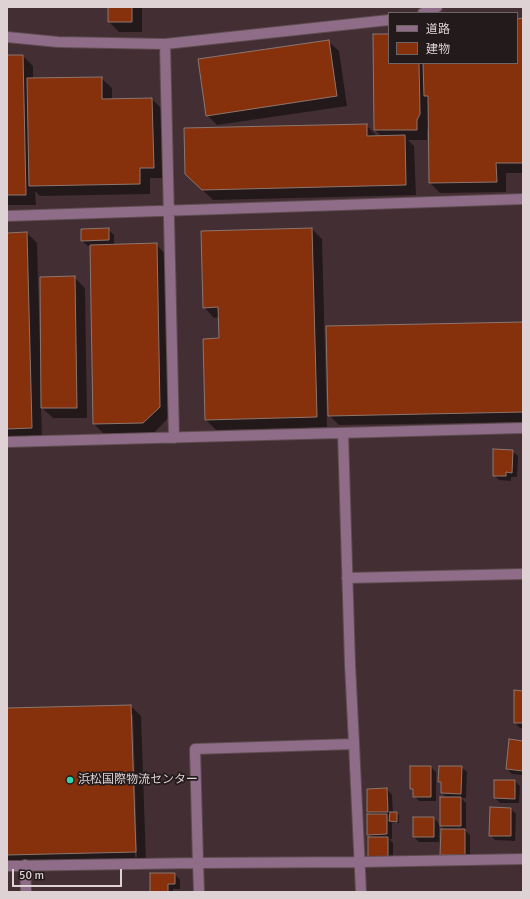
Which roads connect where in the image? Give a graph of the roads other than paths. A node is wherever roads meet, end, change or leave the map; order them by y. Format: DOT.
graph roads {
  1 [pos="437,7"];
  2 [pos="425,12"];
  3 [pos="388,20"];
  4 [pos="7,37"];
  5 [pos="165,44"];
  6 [pos="523,199"];
  7 [pos="170,211"];
  8 [pos="7,216"];
  9 [pos="523,428"];
  10 [pos="343,433"];
  11 [pos="174,438"];
  12 [pos="7,442"];
  13 [pos="523,574"];
  14 [pos="347,578"];
  15 [pos="354,744"];
  16 [pos="523,859"];
  17 [pos="360,862"];
  18 [pos="198,863"];
  19 [pos="25,865"];
  20 [pos="7,866"];
  21 [pos="26,892"];
  22 [pos="199,892"];
  23 [pos="360,892"];
  1 -- 2 [label="street"];
  3 -- 5 [label="street"];
  4 -- 5 [label="street"];
  5 -- 7 [label="street"];
  6 -- 7 [label="street"];
  7 -- 8 [label="street"];
  7 -- 11 [label="street"];
  9 -- 10 [label="street"];
  10 -- 11 [label="street"];
  10 -- 14 [label="street"];
  11 -- 12 [label="street"];
  13 -- 14 [label="street"];
  14 -- 15 [label="street"];
  15 -- 17 [label="street"];
  15 -- 18 [label="street"];
  16 -- 17 [label="street"];
  17 -- 18 [label="street"];
  17 -- 23 [label="street"];
  18 -- 19 [label="street"];
  18 -- 22 [label="street"];
  19 -- 20 [label="street"];
  19 -- 21 [label="street"];
}
